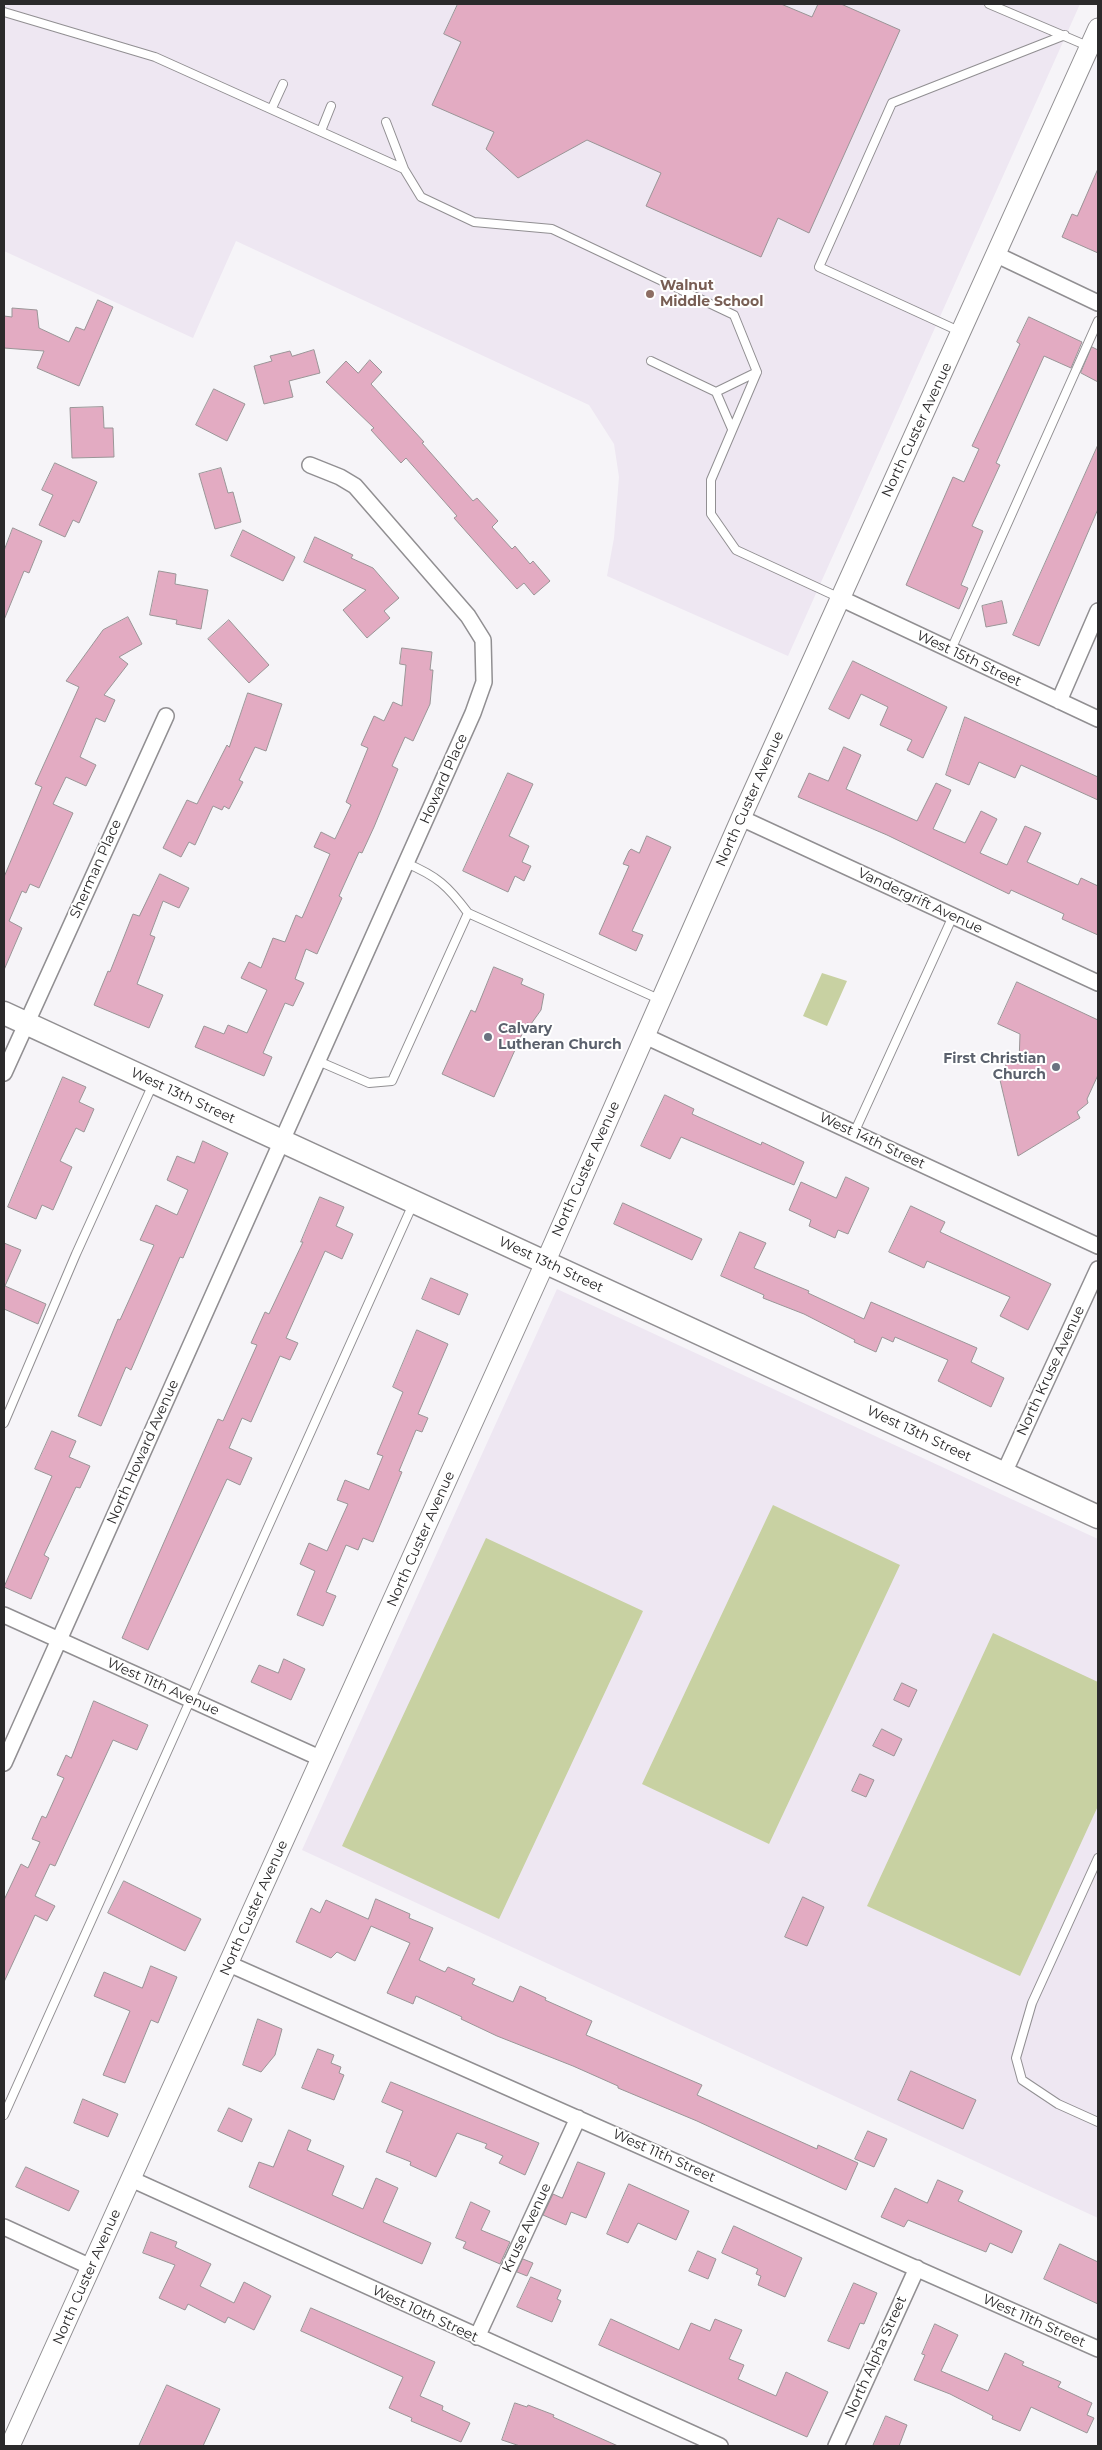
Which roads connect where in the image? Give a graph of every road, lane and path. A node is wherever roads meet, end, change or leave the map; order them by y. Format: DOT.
graph roads {
  1 [pos="989,4"];
  2 [pos="4,12"];
  3 [pos="1098,28"];
  4 [pos="1065,36"];
  5 [pos="1090,47"];
  6 [pos="283,84"];
  7 [pos="331,106"];
  8 [pos="272,108"];
  9 [pos="386,122"];
  10 [pos="321,131"];
  11 [pos="404,169"];
  12 [pos="997,255"];
  13 [pos="1098,303"];
  14 [pos="1098,321"];
  15 [pos="962,332"];
  16 [pos="651,361"];
  17 [pos="757,372"];
  18 [pos="716,392"];
  19 [pos="732,429"];
  20 [pos="310,465"];
  21 [pos="840,598"];
  22 [pos="1098,611"];
  23 [pos="950,652"];
  24 [pos="1059,701"];
  25 [pos="166,716"];
  26 [pos="1098,719"];
  27 [pos="741,818"];
  28 [pos="406,863"];
  29 [pos="468,912"];
  30 [pos="953,916"];
  31 [pos="1098,983"];
  32 [pos="661,1000"];
  33 [pos="4,1013"];
  34 [pos="26,1023"];
  35 [pos="645,1036"];
  36 [pos="318,1061"];
  37 [pos="4,1073"];
  38 [pos="154,1082"];
  39 [pos="854,1133"];
  40 [pos="282,1141"];
  41 [pos="414,1202"];
  42 [pos="1098,1246"];
  43 [pos="545,1263"];
  44 [pos="1098,1269"];
  45 [pos="4,1423"];
  46 [pos="1004,1473"];
  47 [pos="1098,1517"];
  48 [pos="4,1615"];
  49 [pos="59,1640"];
  50 [pos="191,1700"];
  51 [pos="322,1759"];
  52 [pos="4,1763"];
  53 [pos="1098,1858"];
  54 [pos="229,1964"];
  55 [pos="4,2115"];
  56 [pos="578,2118"];
  57 [pos="1098,2122"];
  58 [pos="131,2179"];
  59 [pos="4,2227"];
  60 [pos="91,2267"];
  61 [pos="916,2268"];
  62 [pos="476,2337"];
  63 [pos="1098,2349"];
  64 [pos="10,2446"];
  65 [pos="720,2446"];
  66 [pos="836,2446"];
  1 -- 4 [label="lane"];
  2 -- 8 [label="lane"];
  3 -- 5 [label="street, North Custer Avenue"];
  4 -- 5 [label="lane"];
  4 -- 15 [label="lane"];
  5 -- 12 [label="street, North Custer Avenue"];
  6 -- 8 [label="lane"];
  7 -- 10 [label="lane"];
  8 -- 10 [label="lane"];
  9 -- 11 [label="lane"];
  10 -- 11 [label="lane"];
  11 -- 17 [label="lane"];
  12 -- 13 [label="street"];
  12 -- 15 [label="street, North Custer Avenue"];
  14 -- 23 [label="lane"];
  15 -- 21 [label="street, North Custer Avenue"];
  16 -- 18 [label="lane"];
  17 -- 18 [label="lane"];
  17 -- 19 [label="lane"];
  18 -- 19 [label="lane"];
  19 -- 21 [label="lane"];
  20 -- 28 [label="street, Howard Place"];
  21 -- 23 [label="street, West 15th Street"];
  21 -- 27 [label="street, North Custer Avenue"];
  22 -- 24 [label="street"];
  23 -- 24 [label="street, West 15th Street"];
  24 -- 26 [label="street, West 15th Street"];
  25 -- 34 [label="street, Sherman Place"];
  27 -- 30 [label="street, Vandergrift Avenue"];
  27 -- 32 [label="street, North Custer Avenue"];
  28 -- 29 [label="lane"];
  28 -- 36 [label="street, Howard Place"];
  29 -- 32 [label="lane"];
  29 -- 36 [label="lane"];
  30 -- 31 [label="street, Vandergrift Avenue"];
  30 -- 39 [label="lane"];
  32 -- 35 [label="street, North Custer Avenue"];
  33 -- 34 [label="main road, West 13th Street"];
  34 -- 37 [label="street, Sherman Place"];
  34 -- 38 [label="main road, West 13th Street"];
  35 -- 39 [label="street, West 14th Street"];
  35 -- 43 [label="street, North Custer Avenue"];
  36 -- 40 [label="street, Howard Place"];
  38 -- 40 [label="main road, West 13th Street"];
  38 -- 45 [label="lane"];
  39 -- 42 [label="street, West 14th Street"];
  40 -- 41 [label="main road, West 13th Street"];
  40 -- 49 [label="street, North Howard Avenue"];
  41 -- 43 [label="main road, West 13th Street"];
  41 -- 50 [label="lane"];
  43 -- 46 [label="main road, West 13th Street"];
  43 -- 51 [label="street, North Custer Avenue"];
  44 -- 46 [label="street, North Kruse Avenue"];
  46 -- 47 [label="main road, West 13th Street"];
  48 -- 49 [label="street, West 11th Avenue"];
  49 -- 50 [label="street, West 11th Avenue"];
  49 -- 52 [label="street, North Howard Avenue"];
  50 -- 51 [label="street, West 11th Avenue"];
  50 -- 55 [label="lane"];
  51 -- 54 [label="street, North Custer Avenue"];
  53 -- 57 [label="lane"];
  54 -- 56 [label="street, West 11th Street"];
  54 -- 58 [label="street, North Custer Avenue"];
  56 -- 61 [label="street, West 11th Street"];
  56 -- 62 [label="street, Kruse Avenue"];
  58 -- 60 [label="street, North Custer Avenue"];
  58 -- 62 [label="street, West 10th Street"];
  59 -- 60 [label="street"];
  60 -- 64 [label="street, North Custer Avenue"];
  61 -- 63 [label="street, West 11th Street"];
  61 -- 66 [label="street, North Alpha Street"];
  62 -- 65 [label="street, West 10th Street"];
}
